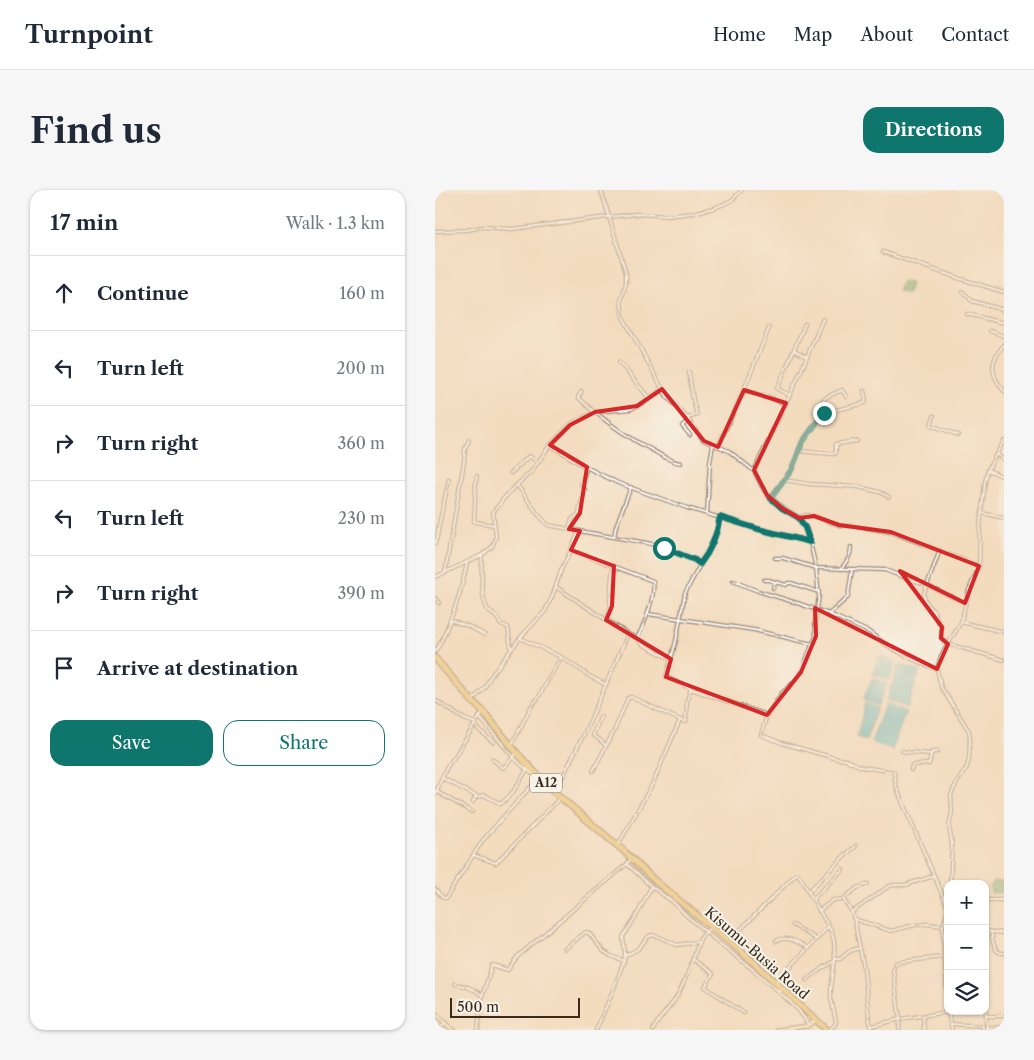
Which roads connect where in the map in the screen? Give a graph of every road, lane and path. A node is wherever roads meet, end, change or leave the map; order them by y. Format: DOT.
graph roads {
  1 [pos="601,190"];
  2 [pos="742,190"];
  3 [pos="608,216"];
  4 [pos="435,231"];
  5 [pos="883,252"];
  6 [pos="963,292"];
  7 [pos="1004,292"];
  8 [pos="1004,310"];
  9 [pos="967,314"];
  10 [pos="823,318"];
  11 [pos="1004,323"];
  12 [pos="805,324"];
  13 [pos="769,328"];
  14 [pos="990,331"];
  15 [pos="1004,336"];
  16 [pos="1004,345"];
  17 [pos="794,350"];
  18 [pos="807,357"];
  19 [pos="619,362"];
  20 [pos="689,372"];
  21 [pos="662,389"];
  22 [pos="744,390"];
  23 [pos="582,391"];
  24 [pos="864,391"];
  25 [pos="1004,391"];
  26 [pos="790,395"];
  27 [pos="846,397"];
  28 [pos="649,398"];
  29 [pos="786,403"];
  30 [pos="595,412"];
  31 [pos="824,413"];
  32 [pos="934,416"];
  33 [pos="689,419"];
  34 [pos="690,435"];
  35 [pos="957,435"];
  36 [pos="469,440"];
  37 [pos="857,441"];
  38 [pos="1004,441"];
  39 [pos="550,445"];
  40 [pos="713,445"];
  41 [pos="718,446"];
  42 [pos="799,451"];
  43 [pos="996,454"];
  44 [pos="1004,460"];
  45 [pos="539,462"];
  46 [pos="681,463"];
  47 [pos="587,467"];
  48 [pos="988,470"];
  49 [pos="754,471"];
  50 [pos="511,473"];
  51 [pos="477,476"];
  52 [pos="1004,476"];
  53 [pos="449,480"];
  54 [pos="784,480"];
  55 [pos="517,485"];
  56 [pos="631,487"];
  57 [pos="889,497"];
  58 [pos="771,498"];
  59 [pos="982,513"];
  60 [pos="707,514"];
  61 [pos="720,517"];
  62 [pos="799,518"];
  63 [pos="1004,518"];
  64 [pos="494,525"];
  65 [pos="569,529"];
  66 [pos="579,531"];
  67 [pos="614,536"];
  68 [pos="810,542"];
  69 [pos="435,544"];
  70 [pos="851,548"];
  71 [pos="571,550"];
  72 [pos="939,550"];
  73 [pos="482,555"];
  74 [pos="775,558"];
  75 [pos="849,558"];
  76 [pos="467,562"];
  77 [pos="700,564"];
  78 [pos="979,566"];
  79 [pos="615,567"];
  80 [pos="816,568"];
  81 [pos="841,569"];
  82 [pos="851,569"];
  83 [pos="445,573"];
  84 [pos="435,577"];
  85 [pos="764,580"];
  86 [pos="733,581"];
  87 [pos="775,582"];
  88 [pos="927,585"];
  89 [pos="556,587"];
  90 [pos="773,588"];
  91 [pos="819,592"];
  92 [pos="435,598"];
  93 [pos="439,603"];
  94 [pos="965,603"];
  95 [pos="817,609"];
  96 [pos="647,614"];
  97 [pos="829,614"];
  98 [pos="680,619"];
  99 [pos="451,620"];
  100 [pos="606,620"];
  101 [pos="961,622"];
  102 [pos="1004,632"];
  103 [pos="628,634"];
  104 [pos="485,635"];
  105 [pos="519,638"];
  106 [pos="637,638"];
  107 [pos="812,644"];
  108 [pos="948,644"];
  109 [pos="511,649"];
  110 [pos="435,652"];
  111 [pos="561,657"];
  112 [pos="435,658"];
  113 [pos="671,659"];
  114 [pos="1004,660"];
  115 [pos="937,669"];
  116 [pos="606,684"];
  117 [pos="691,689"];
  118 [pos="435,700"];
  119 [pos="472,700"];
  120 [pos="483,711"];
  121 [pos="767,715"];
  122 [pos="601,716"];
  123 [pos="479,717"];
  124 [pos="680,720"];
  125 [pos="475,723"];
  126 [pos="493,742"];
  127 [pos="511,746"];
  128 [pos="606,746"];
  129 [pos="902,750"];
  130 [pos="938,752"];
  131 [pos="931,754"];
  132 [pos="515,755"];
  133 [pos="493,759"];
  134 [pos="528,768"];
  135 [pos="911,770"];
  136 [pos="593,772"];
  137 [pos="443,778"];
  138 [pos="541,780"];
  139 [pos="436,791"];
  140 [pos="554,791"];
  141 [pos="435,795"];
  142 [pos="475,796"];
  143 [pos="560,797"];
  144 [pos="473,802"];
  145 [pos="472,812"];
  146 [pos="618,846"];
  147 [pos="856,846"];
  148 [pos="473,855"];
  149 [pos="631,858"];
  150 [pos="627,864"];
  151 [pos="843,869"];
  152 [pos="934,876"];
  153 [pos="950,880"];
  154 [pos="653,883"];
  155 [pos="867,884"];
  156 [pos="435,888"];
  157 [pos="808,892"];
  158 [pos="813,899"];
  159 [pos="843,899"];
  160 [pos="944,899"];
  161 [pos="989,900"];
  162 [pos="1004,900"];
  163 [pos="819,910"];
  164 [pos="852,912"];
  165 [pos="854,919"];
  166 [pos="944,923"];
  167 [pos="793,925"];
  168 [pos="828,926"];
  169 [pos="943,926"];
  170 [pos="711,927"];
  171 [pos="705,932"];
  172 [pos="991,932"];
  173 [pos="1004,933"];
  174 [pos="816,939"];
  175 [pos="729,941"];
  176 [pos="776,941"];
  177 [pos="698,942"];
  178 [pos="808,948"];
  179 [pos="859,948"];
  180 [pos="565,949"];
  181 [pos="1004,953"];
  182 [pos="743,954"];
  183 [pos="625,956"];
  184 [pos="944,957"];
  185 [pos="693,959"];
  186 [pos="835,960"];
  187 [pos="624,961"];
  188 [pos="806,980"];
  189 [pos="777,981"];
  190 [pos="455,984"];
  191 [pos="780,990"];
  192 [pos="482,995"];
  193 [pos="944,1012"];
  194 [pos="435,1013"];
  195 [pos="744,1013"];
  196 [pos="949,1015"];
  197 [pos="923,1016"];
  198 [pos="986,1016"];
  199 [pos="1004,1016"];
  200 [pos="900,1019"];
  201 [pos="817,1020"];
  202 [pos="445,1022"];
  203 [pos="951,1024"];
  204 [pos="809,1026"];
  205 [pos="1004,1027"];
  206 [pos="871,1028"];
  207 [pos="986,1029"];
  208 [pos="439,1030"];
  209 [pos="454,1030"];
  210 [pos="478,1030"];
  211 [pos="596,1030"];
  212 [pos="653,1030"];
  213 [pos="777,1030"];
  214 [pos="827,1030"];
  215 [pos="899,1030"];
  216 [pos="924,1030"];
  217 [pos="952,1030"];
  218 [pos="983,1030"];
  1 -- 3 [label="street"];
  2 -- 3 [label="street"];
  3 -- 4 [label="street"];
  3 -- 21 [label="street"];
  5 -- 7 [label="street"];
  6 -- 8 [label="street"];
  9 -- 11 [label="street"];
  10 -- 18 [label="street"];
  12 -- 17 [label="street"];
  13 -- 22 [label="street"];
  14 -- 15 [label="street"];
  16 -- 25 [label="street"];
  17 -- 18 [label="street"];
  17 -- 26 [label="street"];
  18 -- 26 [label="street"];
  19 -- 28 [label="street"];
  20 -- 33 [label="street"];
  21 -- 28 [label="street"];
  21 -- 33 [label="street"];
  22 -- 29 [label="street"];
  22 -- 41 [label="street"];
  23 -- 30 [label="street"];
  24 -- 31 [label="street"];
  26 -- 29 [label="street"];
  27 -- 31 [label="street"];
  28 -- 30 [label="street"];
  29 -- 49 [label="street"];
  30 -- 39 [label="street"];
  30 -- 46 [label="street"];
  31 -- 42 [label="street"];
  32 -- 35 [label="street"];
  33 -- 34 [label="street"];
  33 -- 40 [label="street"];
  36 -- 83 [label="street"];
  37 -- 42 [label="street"];
  38 -- 43 [label="street"];
  39 -- 45 [label="street"];
  39 -- 47 [label="street"];
  40 -- 41 [label="street"];
  40 -- 60 [label="street"];
  41 -- 49 [label="street"];
  42 -- 54 [label="street"];
  43 -- 44 [label="street"];
  43 -- 48 [label="street"];
  45 -- 50 [label="street"];
  45 -- 55 [label="street"];
  47 -- 56 [label="street"];
  47 -- 65 [label="street"];
  48 -- 52 [label="street"];
  48 -- 59 [label="street"];
  49 -- 58 [label="street"];
  51 -- 64 [label="street"];
  53 -- 69 [label="street"];
  54 -- 57 [label="street"];
  54 -- 58 [label="street"];
  55 -- 64 [label="street"];
  55 -- 65 [label="street"];
  56 -- 60 [label="street"];
  56 -- 67 [label="street"];
  58 -- 62 [label="street"];
  59 -- 63 [label="street"];
  59 -- 78 [label="street"];
  60 -- 61 [label="street"];
  61 -- 68 [label="street"];
  61 -- 77 [label="street"];
  62 -- 68 [label="street"];
  62 -- 72 [label="street"];
  64 -- 73 [label="street"];
  65 -- 66 [label="street"];
  66 -- 67 [label="street"];
  66 -- 71 [label="street"];
  67 -- 77 [label="street"];
  68 -- 80 [label="street"];
  70 -- 75 [label="street"];
  71 -- 79 [label="street"];
  71 -- 89 [label="street"];
  72 -- 78 [label="street"];
  72 -- 88 [label="street"];
  73 -- 76 [label="street"];
  73 -- 109 [label="street"];
  74 -- 80 [label="street"];
  75 -- 81 [label="street"];
  75 -- 82 [label="street"];
  76 -- 83 [label="street"];
  76 -- 99 [label="street"];
  77 -- 98 [label="street"];
  78 -- 94 [label="street"];
  79 -- 96 [label="street"];
  79 -- 100 [label="street"];
  80 -- 81 [label="street"];
  80 -- 91 [label="street"];
  81 -- 82 [label="street"];
  82 -- 88 [label="street"];
  82 -- 97 [label="street"];
  83 -- 84 [label="street"];
  85 -- 87 [label="street"];
  86 -- 95 [label="street"];
  87 -- 90 [label="street"];
  87 -- 91 [label="street"];
  88 -- 94 [label="street"];
  88 -- 108 [label="street"];
  89 -- 100 [label="street"];
  89 -- 105 [label="street"];
  91 -- 95 [label="street"];
  92 -- 93 [label="street"];
  94 -- 101 [label="street"];
  95 -- 97 [label="street"];
  95 -- 107 [label="street"];
  96 -- 98 [label="street"];
  96 -- 106 [label="street"];
  97 -- 115 [label="street"];
  98 -- 107 [label="street"];
  98 -- 113 [label="street"];
  99 -- 104 [label="street"];
  99 -- 110 [label="street"];
  100 -- 103 [label="street"];
  101 -- 102 [label="street"];
  101 -- 108 [label="street"];
  103 -- 106 [label="street"];
  103 -- 116 [label="street"];
  105 -- 109 [label="street"];
  105 -- 111 [label="street"];
  106 -- 113 [label="street"];
  107 -- 121 [label="street"];
  108 -- 114 [label="street"];
  108 -- 115 [label="street"];
  109 -- 119 [label="street"];
  111 -- 116 [label="street"];
  111 -- 127 [label="street"];
  112 -- 119 [label="highway, A12"];
  113 -- 117 [label="street"];
  115 -- 153 [label="street"];
  116 -- 140 [label="street"];
  117 -- 121 [label="street"];
  117 -- 124 [label="street"];
  118 -- 125 [label="street"];
  119 -- 120 [label="highway, A12"];
  120 -- 123 [label="street"];
  120 -- 127 [label="highway, A12"];
  121 -- 152 [label="street"];
  122 -- 128 [label="street"];
  123 -- 125 [label="street"];
  123 -- 132 [label="street"];
  124 -- 128 [label="street"];
  124 -- 146 [label="street"];
  125 -- 126 [label="street"];
  125 -- 137 [label="street"];
  127 -- 132 [label="highway, A12"];
  128 -- 136 [label="street"];
  129 -- 131 [label="street"];
  130 -- 131 [label="street"];
  131 -- 135 [label="street"];
  132 -- 133 [label="street"];
  132 -- 134 [label="highway, A12"];
  134 -- 138 [label="highway, A12"];
  134 -- 142 [label="street"];
  137 -- 139 [label="street"];
  137 -- 142 [label="street"];
  138 -- 140 [label="highway, A12"];
  138 -- 148 [label="street"];
  139 -- 141 [label="street"];
  139 -- 145 [label="street"];
  140 -- 143 [label="highway, A12"];
  142 -- 144 [label="street"];
  143 -- 146 [label="highway, A12"];
  143 -- 148 [label="street"];
  146 -- 149 [label="highway, A12"];
  147 -- 157 [label="street"];
  148 -- 156 [label="street"];
  149 -- 150 [label="street"];
  149 -- 154 [label="highway, A12"];
  150 -- 154 [label="street"];
  150 -- 192 [label="street"];
  151 -- 158 [label="street"];
  152 -- 160 [label="street"];
  152 -- 164 [label="street"];
  154 -- 170 [label="highway, Kisumu-Busia Road / A12"];
  154 -- 171 [label="street"];
  154 -- 183 [label="street"];
  155 -- 159 [label="street"];
  157 -- 158 [label="street"];
  157 -- 175 [label="street"];
  158 -- 163 [label="street"];
  159 -- 163 [label="street"];
  159 -- 164 [label="street"];
  161 -- 162 [label="street"];
  163 -- 168 [label="street"];
  164 -- 165 [label="street"];
  165 -- 169 [label="street"];
  165 -- 179 [label="street"];
  166 -- 169 [label="street"];
  167 -- 174 [label="street"];
  168 -- 174 [label="street"];
  168 -- 186 [label="street"];
  169 -- 184 [label="street"];
  170 -- 171 [label="street"];
  170 -- 175 [label="highway, Kisumu-Busia Road / A12"];
  171 -- 185 [label="street"];
  171 -- 191 [label="street"];
  172 -- 173 [label="street"];
  172 -- 181 [label="street"];
  174 -- 178 [label="street"];
  175 -- 182 [label="highway, Kisumu-Busia Road / A12"];
  176 -- 178 [label="street"];
  177 -- 183 [label="street"];
  178 -- 189 [label="street"];
  179 -- 186 [label="street"];
  179 -- 206 [label="street"];
  180 -- 187 [label="street"];
  182 -- 189 [label="street"];
  182 -- 191 [label="highway, Kisumu-Busia Road / A12"];
  183 -- 187 [label="street"];
  184 -- 200 [label="street"];
  185 -- 195 [label="street"];
  185 -- 212 [label="street"];
  186 -- 188 [label="street"];
  186 -- 214 [label="street"];
  187 -- 211 [label="street"];
  189 -- 191 [label="street"];
  190 -- 192 [label="street"];
  191 -- 201 [label="highway, Kisumu-Busia Road / A12"];
  191 -- 204 [label="street"];
  192 -- 210 [label="street"];
  193 -- 197 [label="street"];
  194 -- 202 [label="street"];
  196 -- 203 [label="street"];
  197 -- 200 [label="street"];
  197 -- 216 [label="street"];
  198 -- 199 [label="street"];
  198 -- 207 [label="street"];
  200 -- 206 [label="street"];
  200 -- 215 [label="street"];
  201 -- 204 [label="street"];
  201 -- 214 [label="highway, Kisumu-Busia Road / A12"];
  202 -- 208 [label="street"];
  202 -- 209 [label="street"];
  203 -- 217 [label="street"];
  203 -- 218 [label="street"];
  204 -- 213 [label="street"];
  205 -- 207 [label="street"];
}
